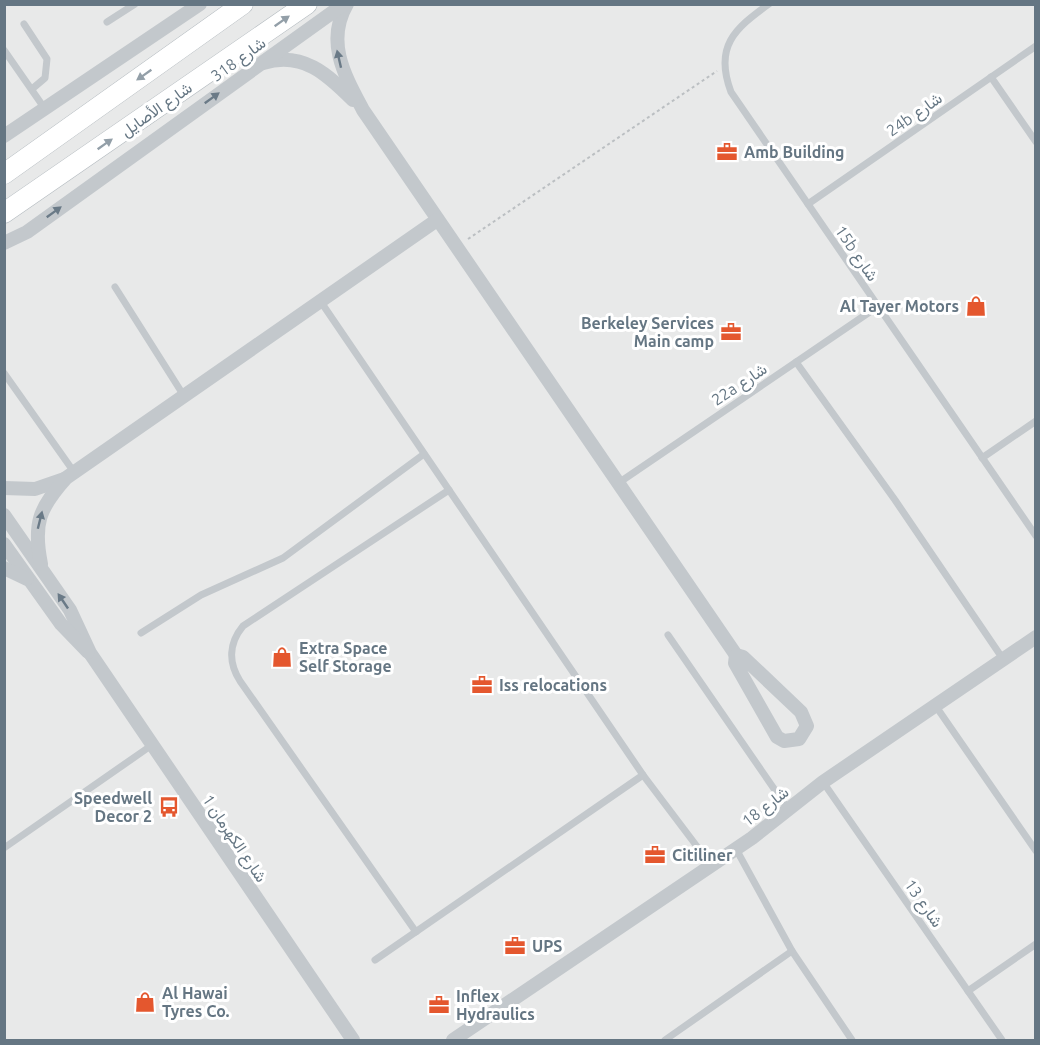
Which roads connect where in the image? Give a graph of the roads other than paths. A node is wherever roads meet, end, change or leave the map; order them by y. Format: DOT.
graph roads {
  1 [pos="135,4"];
  2 [pos="200,4"];
  3 [pos="243,4"];
  4 [pos="307,4"];
  5 [pos="346,4"];
  6 [pos="769,4"];
  7 [pos="184,9"];
  8 [pos="107,22"];
  9 [pos="24,24"];
  10 [pos="1035,46"];
  11 [pos="4,50"];
  12 [pos="258,65"];
  13 [pos="991,77"];
  14 [pos="32,89"];
  15 [pos="45,109"];
  16 [pos="363,110"];
  17 [pos="4,136"];
  18 [pos="1035,142"];
  19 [pos="5,174"];
  20 [pos="808,204"];
  21 [pos="4,213"];
  22 [pos="437,220"];
  23 [pos="4,243"];
  24 [pos="115,287"];
  25 [pos="321,302"];
  26 [pos="877,307"];
  27 [pos="796,362"];
  28 [pos="4,373"];
  29 [pos="184,396"];
  30 [pos="1035,421"];
  31 [pos="424,454"];
  32 [pos="982,458"];
  33 [pos="70,475"];
  34 [pos="617,484"];
  35 [pos="4,488"];
  36 [pos="448,490"];
  37 [pos="4,515"];
  38 [pos="1035,536"];
  39 [pos="4,544"];
  40 [pos="4,568"];
  41 [pos="42,570"];
  42 [pos="33,583"];
  43 [pos="141,633"];
  44 [pos="668,635"];
  45 [pos="1035,637"];
  46 [pos="90,653"];
  47 [pos="736,655"];
  48 [pos="1004,659"];
  49 [pos="935,705"];
  50 [pos="152,745"];
  51 [pos="643,775"];
  52 [pos="823,782"];
  53 [pos="788,809"];
  54 [pos="4,848"];
  55 [pos="736,849"];
  56 [pos="1035,851"];
  57 [pos="711,865"];
  58 [pos="416,932"];
  59 [pos="1035,944"];
  60 [pos="792,951"];
  61 [pos="375,960"];
  62 [pos="968,991"];
  63 [pos="353,1041"];
  64 [pos="453,1041"];
  65 [pos="665,1041"];
  66 [pos="852,1041"];
  67 [pos="1002,1041"];
  1 -- 8 [label="lane"];
  2 -- 7 [label="street"];
  3 -- 19 [label="main road, one-way"];
  21 -- 4 [label="main road, شارع الأصايل, one-way"];
  5 -- 12 [label="street, شارع 318"];
  16 -- 5 [label="street, one-way"];
  6 -- 20 [label="lane, 15b شارع"];
  7 -- 15 [label="street"];
  9 -- 14 [label="lane"];
  10 -- 13 [label="lane, 24b شارع"];
  11 -- 14 [label="lane"];
  12 -- 16 [label="street"];
  23 -- 12 [label="street, شارع 318, one-way"];
  13 -- 18 [label="lane"];
  13 -- 20 [label="lane, 24b شارع"];
  14 -- 15 [label="lane"];
  15 -- 17 [label="street"];
  16 -- 22 [label="street"];
  20 -- 26 [label="lane, 15b شارع"];
  22 -- 25 [label="street"];
  22 -- 34 [label="street"];
  24 -- 29 [label="lane"];
  25 -- 29 [label="street"];
  25 -- 31 [label="lane"];
  26 -- 27 [label="lane, 22a شارع"];
  26 -- 32 [label="lane, 15b شارع"];
  27 -- 34 [label="lane, 22a شارع"];
  27 -- 48 [label="lane"];
  28 -- 33 [label="lane"];
  29 -- 33 [label="street"];
  30 -- 32 [label="lane"];
  31 -- 36 [label="lane"];
  31 -- 43 [label="lane"];
  32 -- 38 [label="lane, 15b شارع"];
  33 -- 35 [label="street"];
  41 -- 33 [label="street, one-way"];
  34 -- 47 [label="street"];
  36 -- 51 [label="lane"];
  36 -- 58 [label="lane"];
  37 -- 41 [label="street, شارع الكهرمان 1"];
  39 -- 42 [label="street, شارع الكهرمان 1"];
  40 -- 42 [label="street"];
  46 -- 41 [label="street, شارع الكهرمان 1, one-way"];
  42 -- 46 [label="street, شارع الكهرمان 1"];
  44 -- 53 [label="lane"];
  45 -- 48 [label="street, شارع 18"];
  46 -- 50 [label="street, شارع الكهرمان 1"];
  47 -- 47 [label="street"];
  48 -- 49 [label="street, شارع 18"];
  49 -- 52 [label="street, شارع 18"];
  49 -- 56 [label="lane"];
  50 -- 54 [label="lane"];
  50 -- 63 [label="street, شارع الكهرمان 1"];
  51 -- 57 [label="lane"];
  51 -- 58 [label="lane"];
  52 -- 53 [label="street, شارع 18"];
  52 -- 62 [label="lane, شارع 13"];
  53 -- 55 [label="street, شارع 18"];
  55 -- 57 [label="street, شارع 18"];
  55 -- 60 [label="lane"];
  57 -- 64 [label="street, شارع 18"];
  58 -- 61 [label="lane"];
  59 -- 62 [label="lane"];
  60 -- 65 [label="lane"];
  60 -- 66 [label="lane"];
  62 -- 67 [label="lane, شارع 13"];
}
